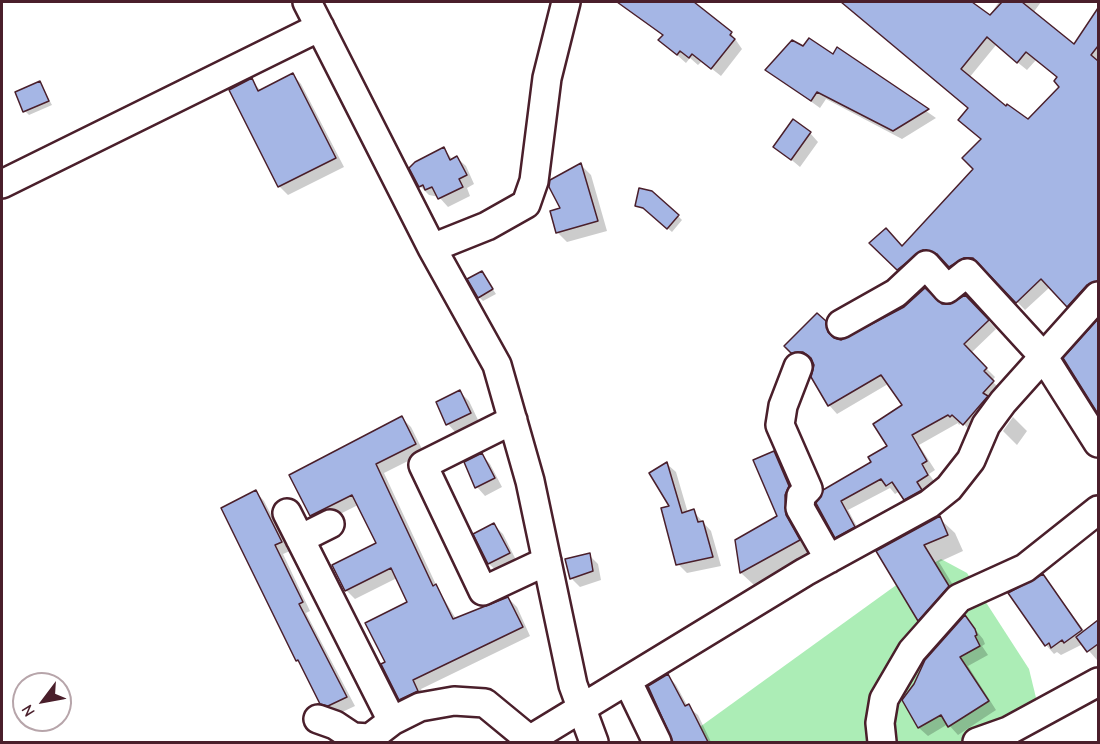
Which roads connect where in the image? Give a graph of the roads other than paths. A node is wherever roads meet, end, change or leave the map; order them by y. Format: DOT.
graph roads {
  1 [pos="307,2"];
  2 [pos="566,2"];
  3 [pos="320,27"];
  4 [pos="2,184"];
  5 [pos="432,248"];
  6 [pos="1098,296"];
  7 [pos="841,324"];
  8 [pos="1043,356"];
  9 [pos="798,367"];
  10 [pos="513,420"];
  11 [pos="1098,443"];
  12 [pos="1098,510"];
  13 [pos="287,513"];
  14 [pos="330,524"];
  15 [pos="300,539"];
  16 [pos="830,559"];
  17 [pos="547,561"];
  18 [pos="628,682"];
  19 [pos="1098,682"];
  20 [pos="581,711"];
  21 [pos="318,719"];
  22 [pos="392,721"];
  23 [pos="528,741"];
  24 [pos="594,742"];
  25 [pos="657,742"];
  26 [pos="882,742"];
  27 [pos="977,742"];
  1 -- 3 [label="street"];
  2 -- 5 [label="street"];
  3 -- 4 [label="street"];
  3 -- 5 [label="street"];
  5 -- 10 [label="street"];
  6 -- 8 [label="street"];
  7 -- 8 [label="street"];
  8 -- 11 [label="street"];
  8 -- 16 [label="street"];
  9 -- 16 [label="street"];
  10 -- 17 [label="street"];
  10 -- 17 [label="street"];
  12 -- 26 [label="street"];
  13 -- 15 [label="street"];
  14 -- 15 [label="street"];
  15 -- 22 [label="street"];
  16 -- 18 [label="street"];
  17 -- 20 [label="street"];
  18 -- 20 [label="street"];
  18 -- 25 [label="street"];
  19 -- 27 [label="street"];
  20 -- 23 [label="street"];
  20 -- 24 [label="street"];
  21 -- 22 [label="street"];
  22 -- 23 [label="street"];
}
